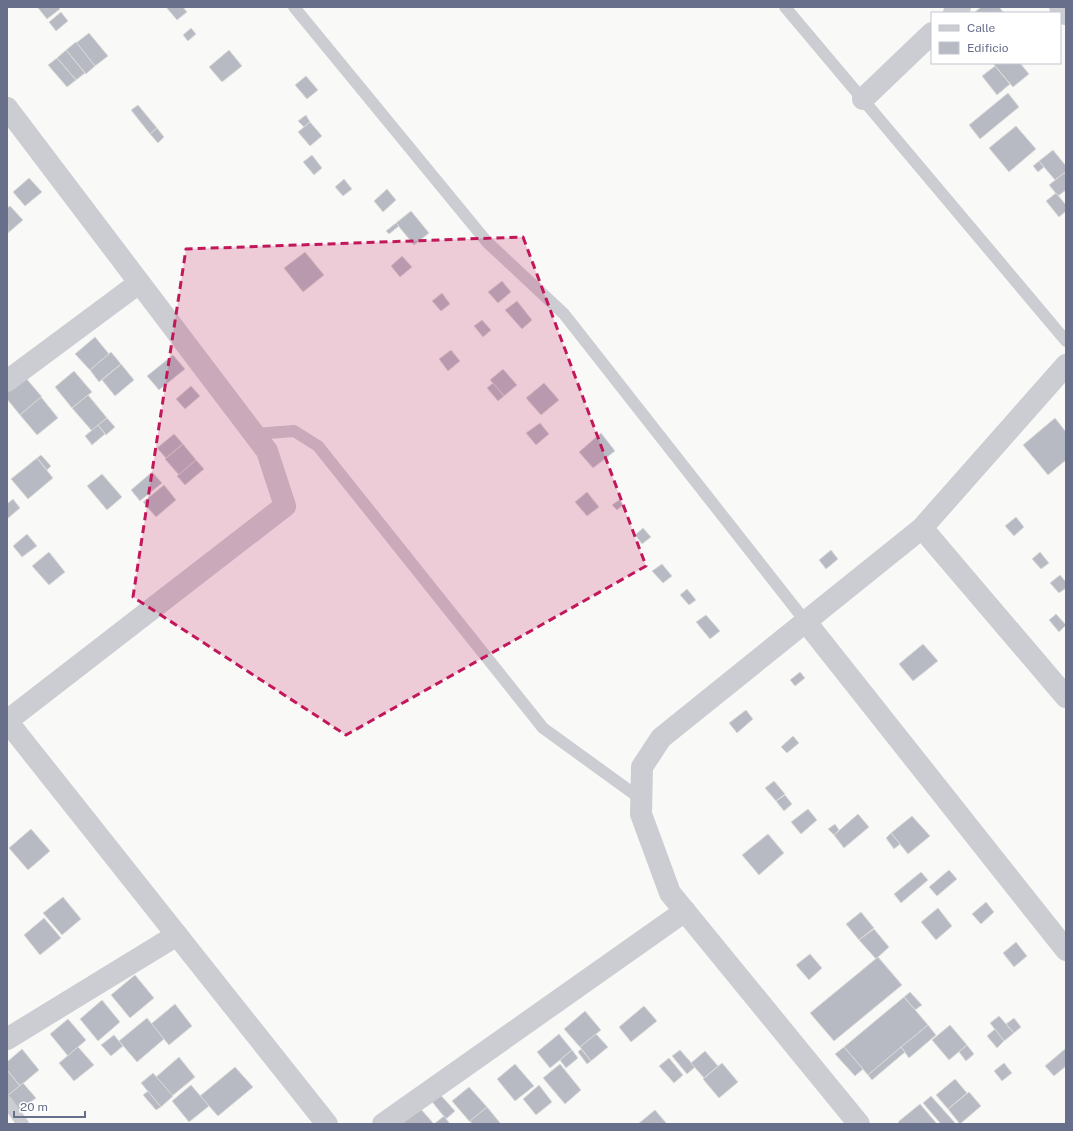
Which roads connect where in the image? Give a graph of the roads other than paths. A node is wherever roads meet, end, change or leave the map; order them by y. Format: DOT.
graph roads {
  1 [pos="294,7"];
  2 [pos="785,7"];
  3 [pos="1060,7"];
  4 [pos="1066,14"];
  5 [pos="931,34"];
  6 [pos="863,99"];
  7 [pos="7,108"];
  8 [pos="139,283"];
  9 [pos="1066,341"];
  10 [pos="1066,365"];
  11 [pos="7,381"];
  12 [pos="254,434"];
  13 [pos="922,528"];
  14 [pos="806,622"];
  15 [pos="1066,697"];
  16 [pos="7,721"];
  17 [pos="641,800"];
  18 [pos="685,911"];
  19 [pos="177,935"];
  20 [pos="1066,950"];
  21 [pos="7,1039"];
  22 [pos="7,1102"];
  23 [pos="854,1123"];
  24 [pos="23,1124"];
  25 [pos="327,1124"];
  26 [pos="383,1124"];
  1 -- 14 [label="lane"];
  2 -- 6 [label="lane"];
  3 -- 4 [label="street"];
  5 -- 6 [label="street"];
  6 -- 9 [label="lane"];
  7 -- 8 [label="street"];
  8 -- 11 [label="street"];
  8 -- 12 [label="street"];
  10 -- 13 [label="street"];
  12 -- 16 [label="street"];
  12 -- 17 [label="lane"];
  13 -- 14 [label="street"];
  13 -- 15 [label="street"];
  14 -- 17 [label="street"];
  14 -- 20 [label="street"];
  16 -- 19 [label="street"];
  17 -- 18 [label="street"];
  18 -- 23 [label="street"];
  18 -- 26 [label="street"];
  19 -- 21 [label="street"];
  19 -- 25 [label="street"];
  22 -- 24 [label="lane"];
}
